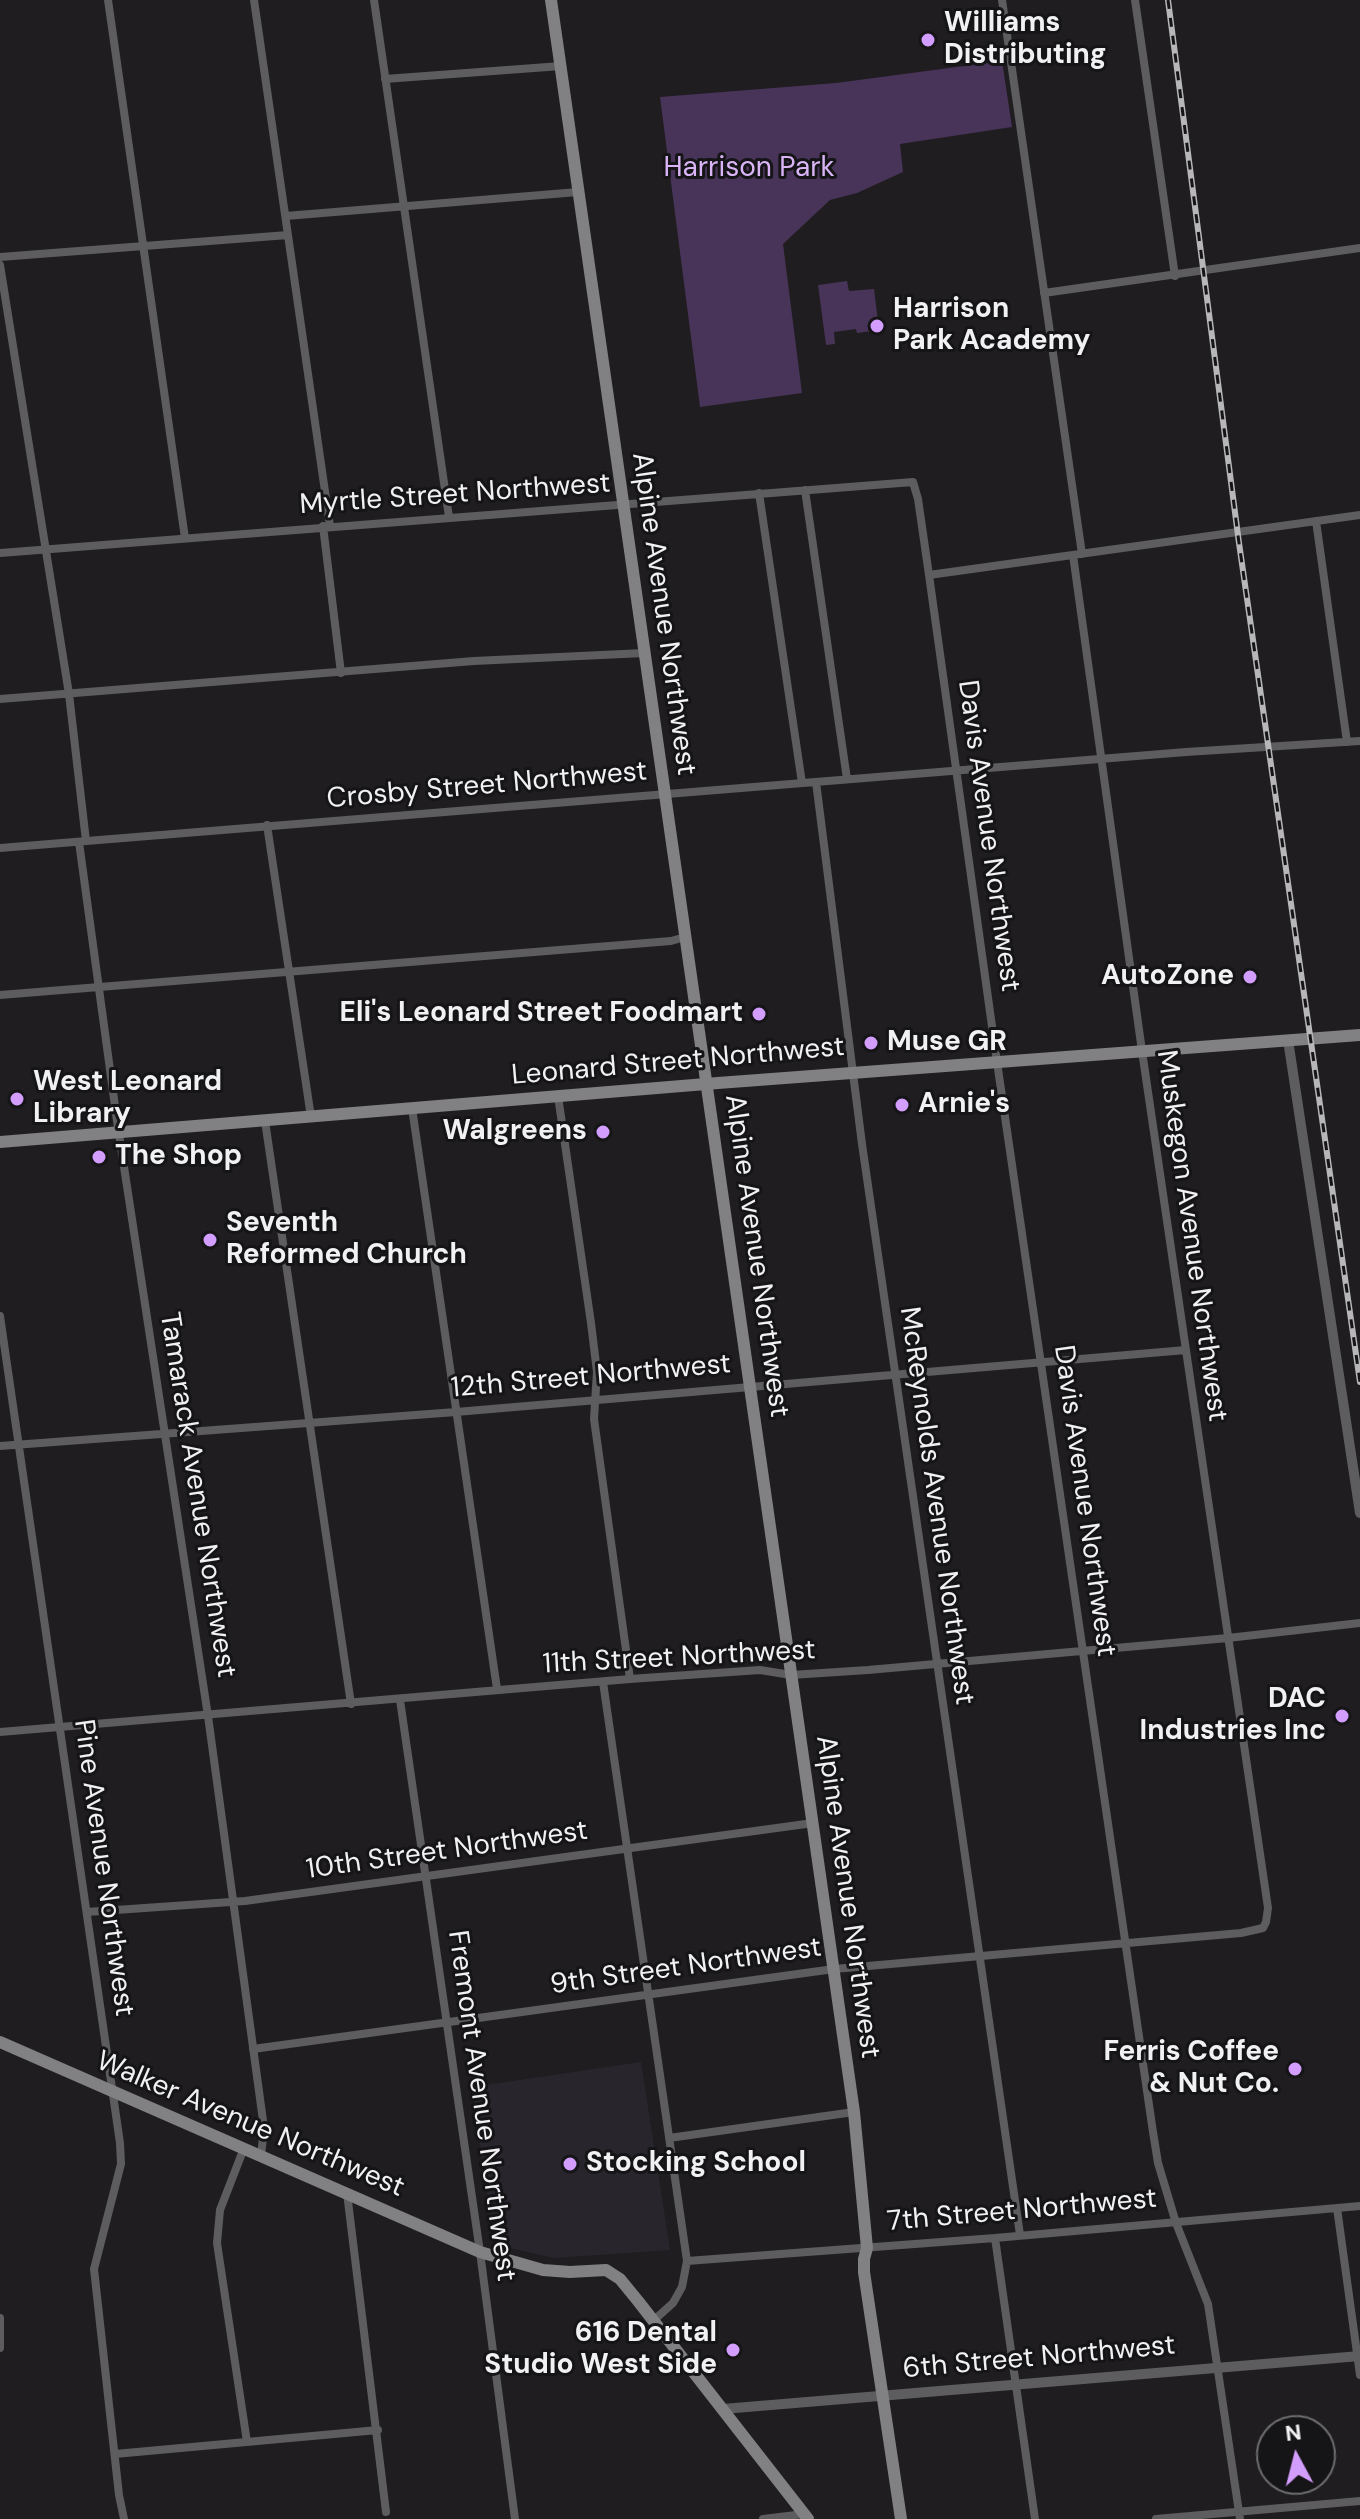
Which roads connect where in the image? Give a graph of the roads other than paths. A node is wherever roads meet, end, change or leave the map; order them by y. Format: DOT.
graph roads {
  1 [pos="108,0"];
  2 [pos="254,0"];
  3 [pos="374,0"];
  4 [pos="551,0"];
  5 [pos="1002,0"];
  6 [pos="1135,0"];
  7 [pos="561,66"];
  8 [pos="385,79"];
  9 [pos="578,192"];
  10 [pos="404,205"];
  11 [pos="286,216"];
  12 [pos="288,235"];
  13 [pos="144,248"];
  14 [pos="1360,248"];
  15 [pos="0,257"];
  16 [pos="0,265"];
  17 [pos="1175,276"];
  18 [pos="1044,293"];
  19 [pos="913,482"];
  20 [pos="805,490"];
  21 [pos="759,493"];
  22 [pos="622,504"];
  23 [pos="1360,515"];
  24 [pos="449,517"];
  25 [pos="1316,521"];
  26 [pos="326,526"];
  27 [pos="185,538"];
  28 [pos="44,549"];
  29 [pos="0,553"];
  30 [pos="1078,554"];
  31 [pos="929,575"];
  32 [pos="644,653"];
  33 [pos="341,673"];
  34 [pos="69,694"];
  35 [pos="0,699"];
  36 [pos="1360,741"];
  37 [pos="1347,742"];
  38 [pos="1101,759"];
  39 [pos="957,772"];
  40 [pos="847,779"];
  41 [pos="816,782"];
  42 [pos="802,783"];
  43 [pos="665,794"];
  44 [pos="267,825"];
  45 [pos="83,841"];
  46 [pos="0,848"];
  47 [pos="685,937"];
  48 [pos="289,971"];
  49 [pos="99,987"];
  50 [pos="0,995"];
  51 [pos="1360,1035"];
  52 [pos="1288,1040"];
  53 [pos="1142,1051"];
  54 [pos="997,1062"];
  55 [pos="852,1072"];
  56 [pos="707,1084"];
  57 [pos="558,1096"];
  58 [pos="412,1108"];
  59 [pos="311,1117"];
  60 [pos="265,1121"];
  61 [pos="120,1132"];
  62 [pos="0,1142"];
  63 [pos="0,1316"];
  64 [pos="1186,1350"];
  65 [pos="1041,1363"];
  66 [pos="894,1374"];
  67 [pos="750,1386"];
  68 [pos="596,1399"];
  69 [pos="456,1412"];
  70 [pos="308,1422"];
  71 [pos="165,1433"];
  72 [pos="20,1444"];
  73 [pos="0,1446"];
  74 [pos="1360,1513"];
  75 [pos="1360,1623"];
  76 [pos="1228,1638"];
  77 [pos="1083,1651"];
  78 [pos="936,1664"];
  79 [pos="791,1675"];
  80 [pos="630,1679"];
  81 [pos="603,1682"];
  82 [pos="497,1689"];
  83 [pos="400,1700"];
  84 [pos="351,1704"];
  85 [pos="208,1716"];
  86 [pos="60,1726"];
  87 [pos="0,1732"];
  88 [pos="813,1823"];
  89 [pos="626,1848"];
  90 [pos="425,1878"];
  91 [pos="233,1903"];
  92 [pos="87,1912"];
  93 [pos="1266,1922"];
  94 [pos="1126,1944"];
  95 [pos="980,1956"];
  96 [pos="834,1969"];
  97 [pos="648,1994"];
  98 [pos="447,2022"];
  99 [pos="0,2042"];
  100 [pos="253,2049"];
  101 [pos="113,2092"];
  102 [pos="854,2112"];
  103 [pos="669,2138"];
  104 [pos="244,2148"];
  105 [pos="261,2156"];
  106 [pos="347,2193"];
  107 [pos="1360,2206"];
  108 [pos="1337,2208"];
  109 [pos="1176,2223"];
  110 [pos="1020,2235"];
  111 [pos="995,2238"];
  112 [pos="867,2248"];
  113 [pos="480,2252"];
  114 [pos="687,2261"];
  115 [pos="0,2318"];
  116 [pos="653,2321"];
  117 [pos="0,2348"];
  118 [pos="1359,2357"];
  119 [pos="1218,2368"];
  120 [pos="1360,2375"];
  121 [pos="1017,2384"];
  122 [pos="882,2395"];
  123 [pos="723,2409"];
  124 [pos="378,2430"];
  125 [pos="247,2442"];
  126 [pos="115,2454"];
  127 [pos="1360,2501"];
  128 [pos="386,2512"];
  129 [pos="1239,2515"];
  130 [pos="806,2517"];
  131 [pos="124,2519"];
  132 [pos="515,2519"];
  133 [pos="763,2519"];
  134 [pos="901,2519"];
  135 [pos="1035,2519"];
  136 [pos="1156,2519"];
  1 -- 13 [label="street"];
  2 -- 11 [label="street"];
  3 -- 8 [label="street"];
  4 -- 7 [label="main road, Alpine Avenue Northwest"];
  5 -- 18 [label="street, Muskegon Avenue Northwest"];
  6 -- 17 [label="street"];
  7 -- 8 [label="street"];
  7 -- 9 [label="main road, Alpine Avenue Northwest"];
  8 -- 10 [label="street"];
  9 -- 10 [label="street"];
  9 -- 22 [label="main road, Alpine Avenue Northwest"];
  10 -- 11 [label="street"];
  10 -- 24 [label="street"];
  11 -- 12 [label="street"];
  12 -- 13 [label="street"];
  12 -- 26 [label="street"];
  13 -- 15 [label="street"];
  13 -- 27 [label="street"];
  14 -- 17 [label="street"];
  16 -- 28 [label="street, Tamarack Avenue Northwest"];
  17 -- 18 [label="street"];
  18 -- 30 [label="street, Muskegon Avenue Northwest"];
  19 -- 20 [label="street, Myrtle Street Northwest"];
  19 -- 31 [label="street, Davis Avenue Northwest"];
  20 -- 21 [label="street, Myrtle Street Northwest"];
  20 -- 40 [label="street"];
  21 -- 22 [label="street, Myrtle Street Northwest"];
  21 -- 42 [label="street"];
  22 -- 24 [label="street, Myrtle Street Northwest"];
  22 -- 32 [label="main road, Alpine Avenue Northwest"];
  23 -- 25 [label="street"];
  24 -- 26 [label="street, Myrtle Street Northwest"];
  25 -- 30 [label="street"];
  25 -- 37 [label="street"];
  26 -- 27 [label="street, Myrtle Street Northwest"];
  26 -- 33 [label="street"];
  27 -- 28 [label="street, Myrtle Street Northwest"];
  28 -- 29 [label="street, Myrtle Street Northwest"];
  28 -- 34 [label="street, Tamarack Avenue Northwest"];
  30 -- 31 [label="street"];
  30 -- 38 [label="street, Muskegon Avenue Northwest"];
  31 -- 39 [label="street, Davis Avenue Northwest"];
  32 -- 33 [label="street"];
  32 -- 43 [label="main road, Alpine Avenue Northwest"];
  33 -- 34 [label="street"];
  34 -- 35 [label="street"];
  34 -- 45 [label="street, Tamarack Avenue Northwest"];
  36 -- 37 [label="street, Crosby Street Northwest"];
  37 -- 38 [label="street, Crosby Street Northwest"];
  38 -- 39 [label="street, Crosby Street Northwest"];
  38 -- 53 [label="street, Muskegon Avenue Northwest"];
  39 -- 40 [label="street, Crosby Street Northwest"];
  39 -- 54 [label="street, Davis Avenue Northwest"];
  40 -- 41 [label="street, Crosby Street Northwest"];
  41 -- 42 [label="street, Crosby Street Northwest"];
  41 -- 55 [label="street, McReynolds Avenue Northwest"];
  42 -- 43 [label="street, Crosby Street Northwest"];
  43 -- 44 [label="street, Crosby Street Northwest"];
  43 -- 47 [label="main road, Alpine Avenue Northwest"];
  44 -- 45 [label="street, Crosby Street Northwest"];
  44 -- 48 [label="street"];
  45 -- 46 [label="street, Crosby Street Northwest"];
  45 -- 49 [label="street, Tamarack Avenue Northwest"];
  47 -- 48 [label="street"];
  47 -- 56 [label="main road, Alpine Avenue Northwest"];
  48 -- 49 [label="street"];
  48 -- 59 [label="street"];
  49 -- 50 [label="street"];
  49 -- 61 [label="street, Tamarack Avenue Northwest"];
  51 -- 52 [label="main road, Leonard Street Northwest"];
  52 -- 53 [label="main road, Leonard Street Northwest"];
  52 -- 74 [label="street"];
  53 -- 54 [label="main road, Leonard Street Northwest"];
  53 -- 64 [label="street, Muskegon Avenue Northwest"];
  54 -- 55 [label="main road, Leonard Street Northwest"];
  54 -- 65 [label="street, Davis Avenue Northwest"];
  55 -- 56 [label="main road, Leonard Street Northwest"];
  55 -- 66 [label="street, McReynolds Avenue Northwest"];
  56 -- 57 [label="main road, Leonard Street Northwest"];
  56 -- 67 [label="main road, Alpine Avenue Northwest"];
  57 -- 58 [label="main road, Leonard Street Northwest"];
  57 -- 68 [label="street"];
  58 -- 59 [label="main road, Leonard Street Northwest"];
  58 -- 69 [label="street"];
  59 -- 60 [label="main road, Leonard Street Northwest"];
  60 -- 61 [label="main road, Leonard Street Northwest"];
  60 -- 70 [label="street"];
  61 -- 62 [label="main road, Leonard Street Northwest"];
  61 -- 71 [label="street, Tamarack Avenue Northwest"];
  63 -- 72 [label="street, Pine Avenue Northwest"];
  64 -- 65 [label="street, 12th Street Northwest"];
  64 -- 76 [label="street, Muskegon Avenue Northwest"];
  65 -- 66 [label="street, 12th Street Northwest"];
  65 -- 77 [label="street, Davis Avenue Northwest"];
  66 -- 67 [label="street, 12th Street Northwest"];
  66 -- 78 [label="street, McReynolds Avenue Northwest"];
  67 -- 68 [label="street, 12th Street Northwest"];
  67 -- 79 [label="main road, Alpine Avenue Northwest"];
  68 -- 69 [label="street, 12th Street Northwest"];
  68 -- 80 [label="street"];
  69 -- 70 [label="street, 12th Street Northwest"];
  69 -- 82 [label="street"];
  70 -- 71 [label="street, 12th Street Northwest"];
  70 -- 84 [label="street"];
  71 -- 72 [label="street, 12th Street Northwest"];
  71 -- 85 [label="street, Tamarack Avenue Northwest"];
  72 -- 73 [label="street, 12th Street Northwest"];
  72 -- 86 [label="street, Pine Avenue Northwest"];
  75 -- 76 [label="street, 11th Street Northwest"];
  76 -- 77 [label="street, 11th Street Northwest"];
  76 -- 93 [label="street, Muskegon Avenue Northwest"];
  77 -- 78 [label="street, 11th Street Northwest"];
  77 -- 94 [label="street, Davis Avenue Northwest"];
  78 -- 79 [label="street, 11th Street Northwest"];
  78 -- 95 [label="street, McReynolds Avenue Northwest"];
  79 -- 80 [label="street, 11th Street Northwest"];
  79 -- 88 [label="main road, Alpine Avenue Northwest"];
  80 -- 81 [label="street, 11th Street Northwest"];
  81 -- 82 [label="street, 11th Street Northwest"];
  81 -- 89 [label="street"];
  82 -- 83 [label="street, 11th Street Northwest"];
  83 -- 84 [label="street, 11th Street Northwest"];
  83 -- 90 [label="street, Fremont Avenue Northwest"];
  84 -- 85 [label="street, 11th Street Northwest"];
  85 -- 86 [label="street, 11th Street Northwest"];
  85 -- 91 [label="street, Tamarack Avenue Northwest"];
  86 -- 87 [label="street, 11th Street Northwest"];
  86 -- 92 [label="street, Pine Avenue Northwest"];
  88 -- 89 [label="street, 10th Street Northwest"];
  88 -- 96 [label="main road, Alpine Avenue Northwest"];
  89 -- 90 [label="street, 10th Street Northwest"];
  89 -- 97 [label="street"];
  90 -- 91 [label="street, 10th Street Northwest"];
  90 -- 98 [label="street, Fremont Avenue Northwest"];
  91 -- 92 [label="street, 10th Street Northwest"];
  91 -- 100 [label="street, Tamarack Avenue Northwest"];
  92 -- 101 [label="street, Pine Avenue Northwest"];
  93 -- 94 [label="street, 9th Street Northwest"];
  94 -- 95 [label="street, 9th Street Northwest"];
  94 -- 109 [label="street, Davis Avenue Northwest"];
  95 -- 96 [label="street, 9th Street Northwest"];
  95 -- 110 [label="street, McReynolds Avenue Northwest"];
  96 -- 97 [label="street, 9th Street Northwest"];
  96 -- 102 [label="main road, Alpine Avenue Northwest"];
  97 -- 98 [label="street, 9th Street Northwest"];
  97 -- 103 [label="street"];
  98 -- 100 [label="street, 9th Street Northwest"];
  98 -- 113 [label="street, Fremont Avenue Northwest"];
  99 -- 101 [label="main road, Walker Avenue Northwest"];
  100 -- 105 [label="street, Tamarack Avenue Northwest"];
  101 -- 104 [label="main road, Walker Avenue Northwest"];
  101 -- 126 [label="street, Pine Avenue Northwest"];
  102 -- 103 [label="street"];
  102 -- 112 [label="main road, Alpine Avenue Northwest"];
  103 -- 114 [label="street"];
  104 -- 105 [label="main road, Walker Avenue Northwest"];
  104 -- 125 [label="street"];
  105 -- 106 [label="main road, Walker Avenue Northwest"];
  106 -- 113 [label="main road, Walker Avenue Northwest"];
  106 -- 124 [label="street"];
  107 -- 108 [label="street, 7th Street Northwest"];
  108 -- 109 [label="street, 7th Street Northwest"];
  108 -- 118 [label="street"];
  109 -- 110 [label="street, 7th Street Northwest"];
  109 -- 119 [label="street, Davis Avenue Northwest"];
  110 -- 111 [label="street, 7th Street Northwest"];
  111 -- 112 [label="street, 7th Street Northwest"];
  111 -- 121 [label="street"];
  112 -- 114 [label="street, 7th Street Northwest"];
  112 -- 122 [label="main road, Alpine Avenue Northwest"];
  113 -- 116 [label="main road"];
  113 -- 132 [label="street, Fremont Avenue Northwest"];
  114 -- 116 [label="street"];
  115 -- 117 [label="street"];
  116 -- 123 [label="main road"];
  118 -- 119 [label="street, 6th Street Northwest"];
  118 -- 120 [label="street"];
  119 -- 121 [label="street, 6th Street Northwest"];
  119 -- 129 [label="street, Davis Avenue Northwest"];
  121 -- 122 [label="street, 6th Street Northwest"];
  121 -- 135 [label="street"];
  122 -- 123 [label="street, 6th Street Northwest"];
  122 -- 134 [label="main road, Alpine Avenue Northwest"];
  123 -- 130 [label="main road"];
  124 -- 125 [label="street"];
  124 -- 128 [label="street"];
  125 -- 126 [label="street"];
  126 -- 131 [label="street, Pine Avenue Northwest"];
  127 -- 129 [label="street"];
  129 -- 136 [label="street"];
  130 -- 133 [label="street"];
}
